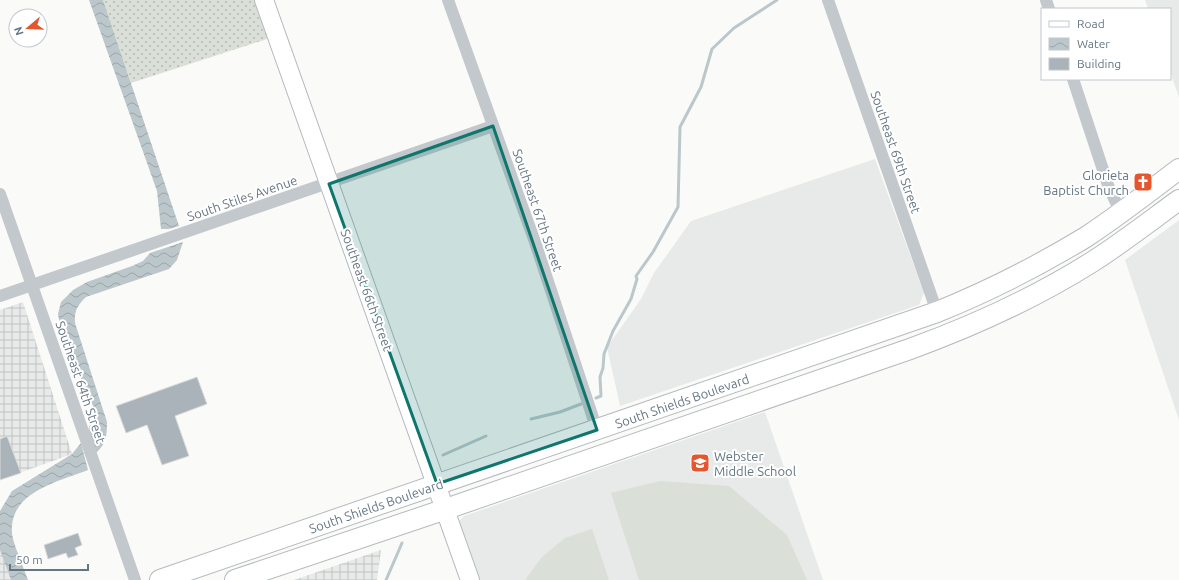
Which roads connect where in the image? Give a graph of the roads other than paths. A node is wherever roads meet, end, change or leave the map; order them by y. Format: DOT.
graph roads {
  1 [pos="264,0"];
  2 [pos="448,0"];
  3 [pos="828,0"];
  4 [pos="1072,80"];
  5 [pos="493,126"];
  6 [pos="1179,169"];
  7 [pos="329,184"];
  8 [pos="0,194"];
  9 [pos="1179,200"];
  10 [pos="1121,213"];
  11 [pos="32,285"];
  12 [pos="0,296"];
  13 [pos="937,312"];
  14 [pos="597,430"];
  15 [pos="437,484"];
  16 [pos="446,509"];
  17 [pos="135,580"];
  18 [pos="160,580"];
  19 [pos="235,580"];
  20 [pos="470,580"];
  1 -- 7 [label="street, Southeast 66th Street"];
  2 -- 5 [label="street, Southeast 67th Street"];
  3 -- 13 [label="street, Southeast 69th Street"];
  4 -- 10 [label="street"];
  5 -- 7 [label="street, South Stiles Avenue"];
  5 -- 14 [label="street, Southeast 67th Street"];
  6 -- 10 [label="main road, South Shields Boulevard"];
  7 -- 11 [label="street, South Stiles Avenue"];
  7 -- 15 [label="street, Southeast 66th Street"];
  8 -- 11 [label="street, Southeast 64th Street"];
  9 -- 16 [label="main road, South Shields Boulevard"];
  10 -- 13 [label="main road, South Shields Boulevard"];
  11 -- 12 [label="street, South Stiles Avenue"];
  11 -- 17 [label="street, Southeast 64th Street"];
  13 -- 14 [label="main road, South Shields Boulevard"];
  14 -- 15 [label="main road, South Shields Boulevard"];
  15 -- 16 [label="street, Southeast 66th Street"];
  15 -- 18 [label="main road, South Shields Boulevard"];
  16 -- 19 [label="main road, South Shields Boulevard"];
  16 -- 20 [label="street, Southeast 66th Street"];
}
